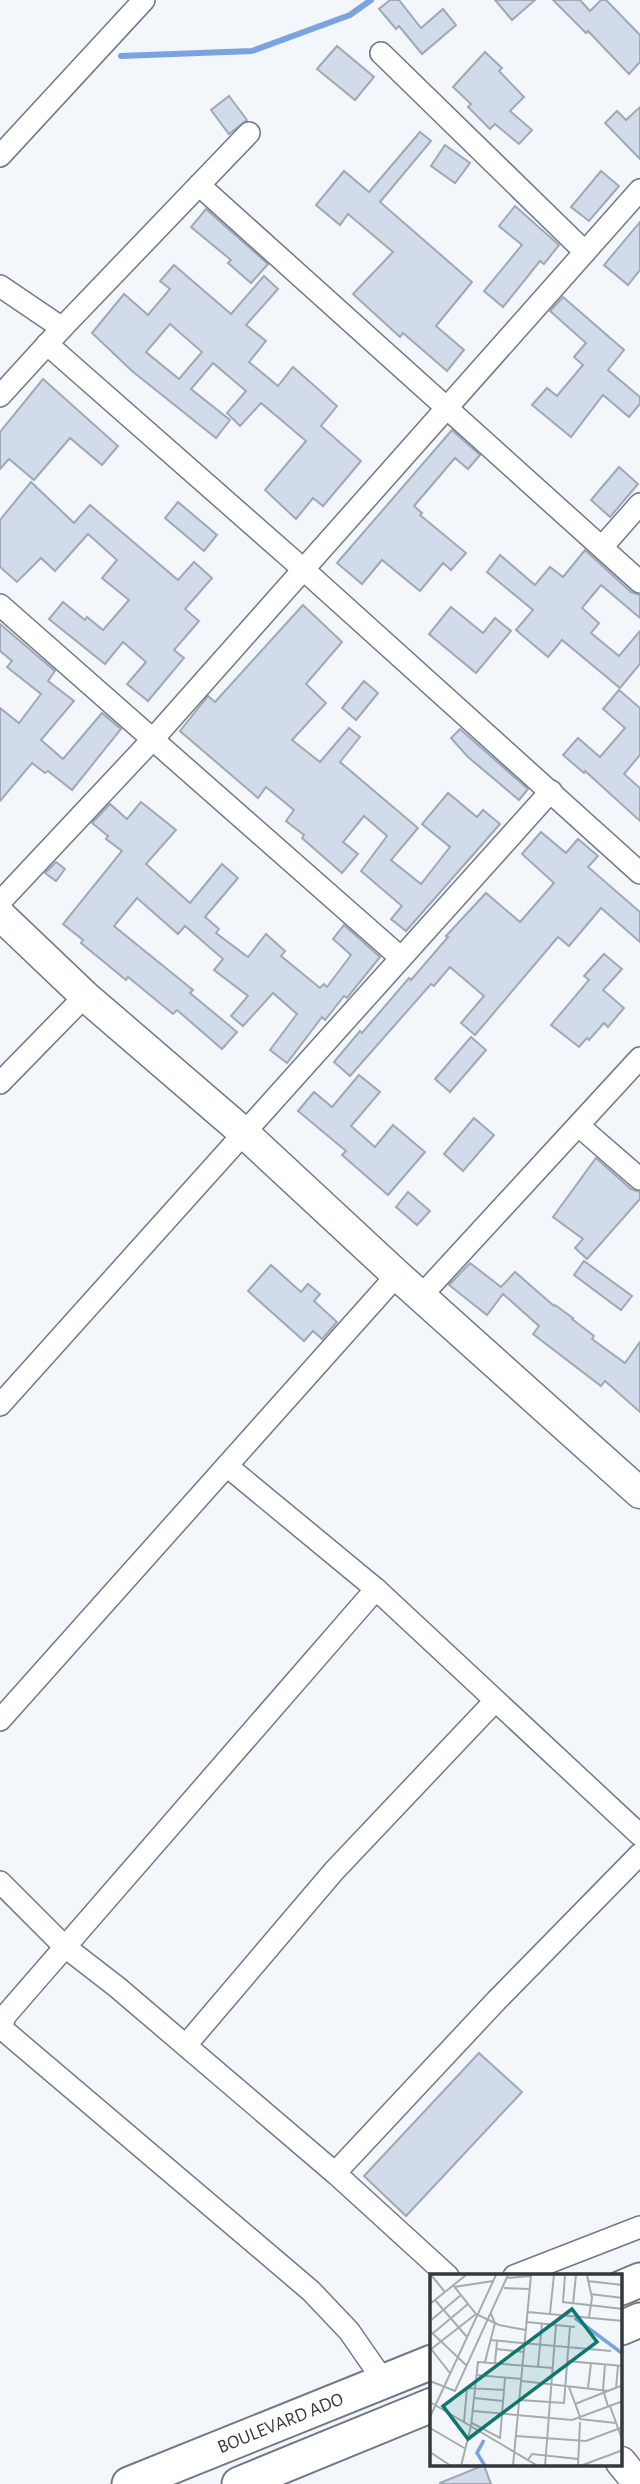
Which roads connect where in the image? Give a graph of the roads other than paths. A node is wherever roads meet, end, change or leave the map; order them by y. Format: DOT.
graph roads {
  1 [pos="144,0"];
  2 [pos="381,53"];
  3 [pos="249,133"];
  4 [pos="0,156"];
  5 [pos="199,185"];
  6 [pos="640,190"];
  7 [pos="585,252"];
  8 [pos="0,286"];
  9 [pos="62,328"];
  10 [pos="47,344"];
  11 [pos="0,396"];
  12 [pos="446,407"];
  13 [pos="640,504"];
  14 [pos="602,547"];
  15 [pos="303,569"];
  16 [pos="640,582"];
  17 [pos="0,605"];
  18 [pos="153,739"];
  19 [pos="551,791"];
  20 [pos="640,873"];
  21 [pos="0,902"];
  22 [pos="0,915"];
  23 [pos="400,957"];
  24 [pos="85,996"];
  25 [pos="640,1058"];
  26 [pos="0,1083"];
  27 [pos="579,1126"];
  28 [pos="243,1132"];
  29 [pos="640,1178"];
  30 [pos="397,1275"];
  31 [pos="421,1296"];
  32 [pos="0,1405"];
  33 [pos="227,1465"];
  34 [pos="639,1491"];
  35 [pos="376,1590"];
  36 [pos="495,1701"];
  37 [pos="0,1720"];
  38 [pos="640,1835"];
  39 [pos="640,1854"];
  40 [pos="0,1882"];
  41 [pos="64,1946"];
  42 [pos="186,2045"];
  43 [pos="335,2173"];
  44 [pos="640,2227"];
  45 [pos="446,2274"];
  46 [pos="519,2274"];
  47 [pos="640,2280"];
  48 [pos="622,2288"];
  49 [pos="640,2320"];
  50 [pos="622,2328"];
  51 [pos="430,2363"];
  52 [pos="383,2380"];
  53 [pos="430,2405"];
  54 [pos="622,2463"];
  55 [pos="129,2484"];
  56 [pos="239,2484"];
  57 [pos="639,2484"];
  1 -- 4 [label="street"];
  2 -- 7 [label="street"];
  3 -- 5 [label="street"];
  5 -- 9 [label="street"];
  5 -- 12 [label="street"];
  6 -- 7 [label="street"];
  7 -- 12 [label="street"];
  8 -- 9 [label="street"];
  9 -- 10 [label="street"];
  10 -- 11 [label="street"];
  10 -- 15 [label="street"];
  12 -- 14 [label="street"];
  12 -- 15 [label="street"];
  13 -- 14 [label="street"];
  14 -- 16 [label="street"];
  15 -- 18 [label="street"];
  15 -- 19 [label="street"];
  17 -- 18 [label="street"];
  18 -- 21 [label="street"];
  18 -- 23 [label="street"];
  19 -- 20 [label="street"];
  19 -- 23 [label="street"];
  22 -- 24 [label="street"];
  23 -- 28 [label="street"];
  24 -- 26 [label="street"];
  24 -- 28 [label="street"];
  25 -- 27 [label="street"];
  27 -- 29 [label="street"];
  27 -- 31 [label="street"];
  28 -- 30 [label="street"];
  28 -- 32 [label="street"];
  30 -- 31 [label="street"];
  30 -- 33 [label="street"];
  31 -- 34 [label="street"];
  33 -- 35 [label="street"];
  33 -- 37 [label="street"];
  35 -- 36 [label="street"];
  35 -- 41 [label="street"];
  36 -- 38 [label="street"];
  36 -- 42 [label="street"];
  39 -- 43 [label="street"];
  40 -- 41 [label="street"];
  41 -- 42 [label="street"];
  41 -- 52 [label="street"];
  42 -- 43 [label="street"];
  43 -- 45 [label="street"];
  44 -- 46 [label="street"];
  47 -- 48 [label="main road"];
  49 -- 50 [label="main road"];
  51 -- 52 [label="main road, BOULEVARD ADO"];
  52 -- 55 [label="main road, BOULEVARD ADO"];
  53 -- 56 [label="main road"];
  54 -- 57 [label="street"];
}
